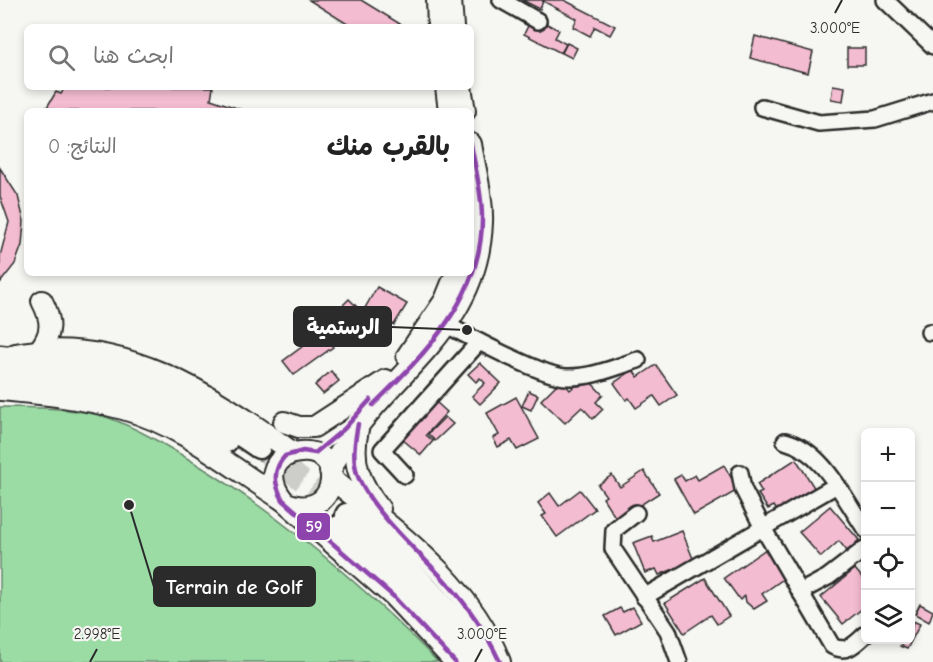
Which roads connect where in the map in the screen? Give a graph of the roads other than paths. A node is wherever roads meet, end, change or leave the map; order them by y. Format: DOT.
graph roads {
  1 [pos="437,0"];
  2 [pos="451,0"];
  3 [pos="501,0"];
  4 [pos="885,0"];
  5 [pos="538,21"];
  6 [pos="438,24"];
  7 [pos="453,24"];
  8 [pos="933,46"];
  9 [pos="446,90"];
  10 [pos="462,90"];
  11 [pos="933,101"];
  12 [pos="762,107"];
  13 [pos="449,108"];
  14 [pos="464,108"];
  15 [pos="474,163"];
  16 [pos="474,268"];
  17 [pos="454,276"];
  18 [pos="472,276"];
  19 [pos="42,301"];
  20 [pos="447,325"];
  21 [pos="479,342"];
  22 [pos="39,350"];
  23 [pos="0,357"];
  24 [pos="638,360"];
  25 [pos="0,376"];
  26 [pos="391,377"];
  27 [pos="0,390"];
  28 [pos="284,422"];
  29 [pos="358,424"];
  30 [pos="785,441"];
  31 [pos="292,452"];
  32 [pos="315,453"];
  33 [pos="740,473"];
  34 [pos="330,474"];
  35 [pos="405,476"];
  36 [pos="835,486"];
  37 [pos="286,502"];
  38 [pos="636,513"];
  39 [pos="861,523"];
  40 [pos="763,528"];
  41 [pos="402,537"];
  42 [pos="861,552"];
  43 [pos="800,592"];
  44 [pos="644,597"];
  45 [pos="861,638"];
  46 [pos="455,662"];
  47 [pos="468,662"];
  48 [pos="488,662"];
  49 [pos="500,662"];
  50 [pos="679,662"];
  1 -- 6 [label="main road"];
  2 -- 7 [label="main road"];
  3 -- 5 [label="street"];
  4 -- 8 [label="street"];
  9 -- 13 [label="main road"];
  10 -- 14 [label="main road"];
  11 -- 12 [label="street"];
  15 -- 16 [label="main road"];
  17 -- 26 [label="main road"];
  18 -- 20 [label="main road"];
  19 -- 22 [label="main road"];
  20 -- 21 [label="street"];
  20 -- 29 [label="main road"];
  21 -- 24 [label="street"];
  21 -- 35 [label="street"];
  22 -- 23 [label="main road"];
  22 -- 31 [label="main road"];
  23 -- 25 [label="highway"];
  26 -- 28 [label="main road"];
  26 -- 32 [label="main road"];
  27 -- 37 [label="main road"];
  29 -- 34 [label="main road"];
  29 -- 41 [label="main road"];
  30 -- 36 [label="street"];
  31 -- 32 [label="main road"];
  31 -- 37 [label="main road"];
  32 -- 34 [label="main road"];
  33 -- 40 [label="street"];
  34 -- 37 [label="main road"];
  34 -- 41 [label="main road"];
  36 -- 39 [label="street"];
  36 -- 40 [label="street"];
  37 -- 46 [label="main road"];
  38 -- 44 [label="street"];
  40 -- 43 [label="street"];
  40 -- 44 [label="street"];
  41 -- 49 [label="main road"];
  42 -- 43 [label="street"];
  43 -- 45 [label="street"];
  44 -- 50 [label="street"];
  47 -- 48 [label="highway"];
}
